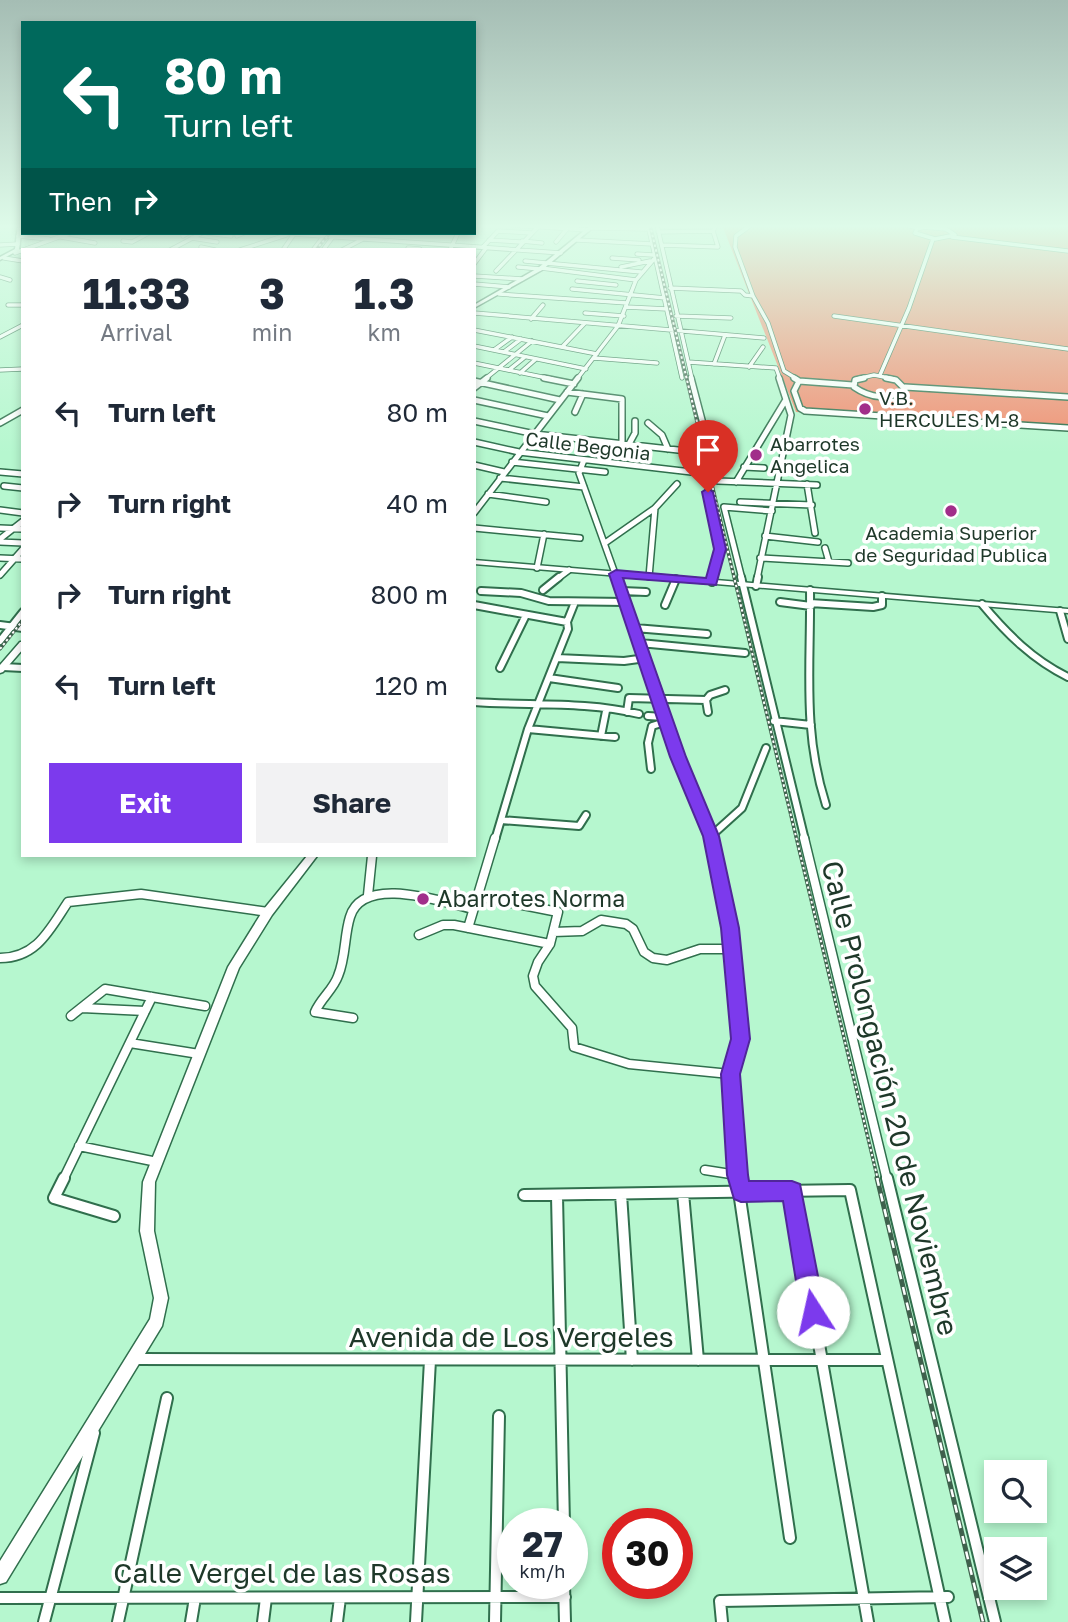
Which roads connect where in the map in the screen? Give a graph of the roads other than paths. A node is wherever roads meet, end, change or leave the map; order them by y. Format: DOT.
graph roads {
  1 [pos="580,301"];
  2 [pos="627,301"];
  3 [pos="665,301"];
  4 [pos="673,301"];
  5 [pos="756,301"];
  6 [pos="911,301"];
  7 [pos="8,305"];
  8 [pos="21,305"];
  9 [pos="543,305"];
  10 [pos="626,305"];
  11 [pos="667,309"];
  12 [pos="476,313"];
  13 [pos="585,313"];
  14 [pos="624,316"];
  15 [pos="676,316"];
  16 [pos="713,316"];
  17 [pos="834,316"];
  18 [pos="531,318"];
  19 [pos="731,318"];
  20 [pos="585,323"];
  21 [pos="21,326"];
  22 [pos="618,326"];
  23 [pos="750,327"];
  24 [pos="901,327"];
  25 [pos="730,328"];
  26 [pos="476,330"];
  27 [pos="672,330"];
  28 [pos="679,331"];
  29 [pos="710,334"];
  30 [pos="726,335"];
  31 [pos="0,337"];
  32 [pos="512,337"];
  33 [pos="755,337"];
  34 [pos="764,338"];
  35 [pos="521,339"];
  36 [pos="532,341"];
  37 [pos="476,346"];
  38 [pos="562,347"];
  39 [pos="763,347"];
  40 [pos="1068,349"];
  41 [pos="495,350"];
  42 [pos="504,352"];
  43 [pos="515,355"];
  44 [pos="525,356"];
  45 [pos="596,356"];
  46 [pos="536,359"];
  47 [pos="688,362"];
  48 [pos="476,363"];
  49 [pos="657,363"];
  50 [pos="714,364"];
  51 [pos="8,365"];
  52 [pos="749,366"];
  53 [pos="498,368"];
  54 [pos="21,369"];
  55 [pos="586,369"];
  56 [pos="0,370"];
  57 [pos="509,370"];
  58 [pos="520,373"];
  59 [pos="880,376"];
  60 [pos="682,378"];
  61 [pos="799,381"];
  62 [pos="477,382"];
  63 [pos="574,384"];
  64 [pos="853,384"];
  65 [pos="905,387"];
  66 [pos="567,392"];
  67 [pos="583,394"];
  68 [pos="1068,397"];
  69 [pos="476,400"];
  70 [pos="560,400"];
  71 [pos="785,401"];
  72 [pos="21,411"];
  73 [pos="575,412"];
  74 [pos="548,416"];
  75 [pos="476,421"];
  76 [pos="635,421"];
  77 [pos="0,423"];
  78 [pos="648,423"];
  79 [pos="1068,428"];
  80 [pos="535,434"];
  81 [pos="476,442"];
  82 [pos="625,444"];
  83 [pos="668,449"];
  84 [pos="519,452"];
  85 [pos="584,460"];
  86 [pos="512,462"];
  87 [pos="476,465"];
  88 [pos="744,467"];
  89 [pos="764,468"];
  90 [pos="579,469"];
  91 [pos="0,472"];
  92 [pos="504,472"];
  93 [pos="605,472"];
  94 [pos="21,474"];
  95 [pos="499,478"];
  96 [pos="736,482"];
  97 [pos="778,483"];
  98 [pos="677,484"];
  99 [pos="807,484"];
  100 [pos="817,485"];
  101 [pos="4,486"];
  102 [pos="584,487"];
  103 [pos="21,488"];
  104 [pos="708,492"];
  105 [pos="488,494"];
  106 [pos="546,502"];
  107 [pos="740,502"];
  108 [pos="812,505"];
  109 [pos="654,508"];
  110 [pos="773,508"];
  111 [pos="0,510"];
  112 [pos="476,510"];
  113 [pos="21,513"];
  114 [pos="21,522"];
  115 [pos="0,528"];
  116 [pos="11,528"];
  117 [pos="476,528"];
  118 [pos="21,529"];
  119 [pos="815,533"];
  120 [pos="544,534"];
  121 [pos="765,536"];
  122 [pos="580,538"];
  123 [pos="0,541"];
  124 [pos="818,542"];
  125 [pos="21,543"];
  126 [pos="605,543"];
  127 [pos="825,548"];
  128 [pos="21,552"];
  129 [pos="0,558"];
  130 [pos="760,558"];
  131 [pos="15,559"];
  132 [pos="21,559"];
  133 [pos="476,562"];
  134 [pos="829,562"];
  135 [pos="848,563"];
  136 [pos="537,568"];
  137 [pos="569,570"];
  138 [pos="616,574"];
  139 [pos="0,576"];
  140 [pos="649,577"];
  141 [pos="676,579"];
  142 [pos="712,582"];
  143 [pos="744,585"];
  144 [pos="756,586"];
  145 [pos="543,590"];
  146 [pos="810,590"];
  147 [pos="481,591"];
  148 [pos="622,591"];
  149 [pos="646,592"];
  150 [pos="504,594"];
  151 [pos="882,596"];
  152 [pos="575,602"];
  153 [pos="626,602"];
  154 [pos="780,602"];
  155 [pos="811,604"];
  156 [pos="982,604"];
  157 [pos="476,605"];
  158 [pos="665,605"];
  159 [pos="498,609"];
  160 [pos="1064,611"];
  161 [pos="21,615"];
  162 [pos="526,615"];
  163 [pos="567,622"];
  164 [pos="0,625"];
  165 [pos="12,627"];
  166 [pos="21,628"];
  167 [pos="635,628"];
  168 [pos="707,634"];
  169 [pos="1068,639"];
  170 [pos="0,641"];
  171 [pos="640,643"];
  172 [pos="21,646"];
  173 [pos="745,653"];
  174 [pos="557,658"];
  175 [pos="646,658"];
  176 [pos="1,668"];
  177 [pos="21,668"];
  178 [pos="500,668"];
  179 [pos="1068,677"];
  180 [pos="549,678"];
  181 [pos="618,688"];
  182 [pos="725,690"];
  183 [pos="661,700"];
  184 [pos="706,700"];
  185 [pos="476,702"];
  186 [pos="539,703"];
  187 [pos="606,710"];
  188 [pos="627,712"];
  189 [pos="708,712"];
  190 [pos="639,714"];
  191 [pos="648,716"];
  192 [pos="665,719"];
  193 [pos="774,721"];
  194 [pos="811,725"];
  195 [pos="528,729"];
  196 [pos="601,736"];
  197 [pos="615,737"];
  198 [pos="766,748"];
  199 [pos="651,769"];
  200 [pos="826,805"];
  201 [pos="586,815"];
  202 [pos="501,820"];
  203 [pos="711,836"];
  204 [pos="311,857"];
  205 [pos="372,857"];
  206 [pos="368,895"];
  207 [pos="477,896"];
  208 [pos="473,909"];
  209 [pos="268,912"];
  210 [pos="468,928"];
  211 [pos="553,932"];
  212 [pos="419,935"];
  213 [pos="550,944"];
  214 [pos="732,949"];
  215 [pos="0,958"];
  216 [pos="152,997"];
  217 [pos="205,1006"];
  218 [pos="82,1007"];
  219 [pos="145,1011"];
  220 [pos="71,1016"];
  221 [pos="354,1018"];
  222 [pos="130,1042"];
  223 [pos="199,1054"];
  224 [pos="730,1074"];
  225 [pos="79,1146"];
  226 [pos="157,1162"];
  227 [pos="705,1170"];
  228 [pos="737,1175"];
  229 [pos="792,1191"];
  230 [pos="741,1192"];
  231 [pos="683,1193"];
  232 [pos="621,1194"];
  233 [pos="524,1195"];
  234 [pos="556,1196"];
  235 [pos="114,1216"];
  236 [pos="134,1359"];
  237 [pos="430,1360"];
  238 [pos="560,1360"];
  239 [pos="632,1360"];
  240 [pos="698,1360"];
  241 [pos="765,1360"];
  242 [pos="821,1360"];
  243 [pos="887,1360"];
  244 [pos="167,1398"];
  245 [pos="99,1416"];
  246 [pos="499,1416"];
  247 [pos="564,1508"];
  248 [pos="789,1538"];
  249 [pos="0,1576"];
  250 [pos="496,1597"];
  251 [pos="944,1597"];
  252 [pos="0,1598"];
  253 [pos="50,1598"];
  254 [pos="123,1598"];
  255 [pos="195,1598"];
  256 [pos="266,1598"];
  257 [pos="340,1598"];
  258 [pos="417,1598"];
  259 [pos="565,1599"];
  260 [pos="864,1599"];
  261 [pos="44,1622"];
  262 [pos="118,1622"];
  263 [pos="191,1622"];
  264 [pos="263,1622"];
  265 [pos="337,1622"];
  266 [pos="416,1622"];
  267 [pos="495,1622"];
  268 [pos="565,1622"];
  269 [pos="722,1622"];
  270 [pos="868,1622"];
  271 [pos="946,1622"];
  272 [pos="995,1622"];
  1 -- 10 [label="street"];
  2 -- 10 [label="street"];
  3 -- 11 [label="street"];
  4 -- 15 [label="street"];
  5 -- 61 [label="street"];
  6 -- 24 [label="street"];
  7 -- 8 [label="street"];
  9 -- 18 [label="street"];
  10 -- 11 [label="street"];
  10 -- 14 [label="street"];
  11 -- 27 [label="street"];
  12 -- 18 [label="street"];
  13 -- 14 [label="street"];
  14 -- 22 [label="street"];
  15 -- 16 [label="street"];
  15 -- 28 [label="street"];
  16 -- 19 [label="street"];
  16 -- 29 [label="street"];
  17 -- 24 [label="street"];
  18 -- 20 [label="street"];
  20 -- 22 [label="street"];
  20 -- 38 [label="street"];
  21 -- 31 [label="street"];
  22 -- 27 [label="street"];
  22 -- 45 [label="street"];
  23 -- 33 [label="street"];
  24 -- 40 [label="street"];
  24 -- 59 [label="street"];
  25 -- 30 [label="street"];
  26 -- 32 [label="street"];
  27 -- 28 [label="street"];
  27 -- 60 [label="street"];
  28 -- 29 [label="street"];
  28 -- 47 [label="street"];
  29 -- 30 [label="street"];
  30 -- 33 [label="street"];
  30 -- 50 [label="street"];
  32 -- 35 [label="street"];
  32 -- 41 [label="street"];
  33 -- 34 [label="street"];
  35 -- 36 [label="street"];
  35 -- 42 [label="street"];
  36 -- 38 [label="street"];
  36 -- 43 [label="street"];
  37 -- 41 [label="street"];
  38 -- 45 [label="street"];
  39 -- 52 [label="street"];
  41 -- 42 [label="street"];
  42 -- 43 [label="street"];
  43 -- 44 [label="street"];
  43 -- 53 [label="street"];
  44 -- 46 [label="street"];
  44 -- 57 [label="street"];
  45 -- 49 [label="street"];
  45 -- 55 [label="street"];
  46 -- 55 [label="street"];
  46 -- 58 [label="street"];
  47 -- 50 [label="street"];
  47 -- 96 [label="street"];
  48 -- 53 [label="street"];
  50 -- 52 [label="street"];
  51 -- 56 [label="street"];
  52 -- 71 [label="street"];
  53 -- 57 [label="street"];
  53 -- 62 [label="street"];
  54 -- 56 [label="street"];
  55 -- 63 [label="street"];
  57 -- 58 [label="street"];
  58 -- 63 [label="street"];
  59 -- 64 [label="street"];
  59 -- 65 [label="street"];
  61 -- 64 [label="street"];
  61 -- 79 [label="street"];
  62 -- 70 [label="street"];
  63 -- 66 [label="street"];
  64 -- 65 [label="street"];
  65 -- 68 [label="street"];
  66 -- 67 [label="street"];
  66 -- 70 [label="street"];
  67 -- 73 [label="street"];
  67 -- 82 [label="street"];
  69 -- 74 [label="street"];
  70 -- 74 [label="street"];
  71 -- 88 [label="street"];
  71 -- 97 [label="street"];
  72 -- 77 [label="street"];
  74 -- 80 [label="street"];
  75 -- 80 [label="street"];
  76 -- 82 [label="street"];
  78 -- 83 [label="street"];
  80 -- 82 [label="street"];
  80 -- 84 [label="street"];
  81 -- 84 [label="street, Calle Begonia"];
  82 -- 83 [label="street"];
  83 -- 85 [label="street, Calle Begonia"];
  84 -- 85 [label="street, Calle Begonia"];
  84 -- 86 [label="street"];
  85 -- 90 [label="street"];
  86 -- 90 [label="street"];
  86 -- 92 [label="street"];
  87 -- 92 [label="street"];
  88 -- 89 [label="street"];
  88 -- 96 [label="street"];
  90 -- 93 [label="street"];
  90 -- 102 [label="street"];
  91 -- 94 [label="street"];
  92 -- 95 [label="street"];
  95 -- 102 [label="street"];
  95 -- 105 [label="street"];
  96 -- 97 [label="street"];
  97 -- 99 [label="street"];
  97 -- 110 [label="street"];
  98 -- 109 [label="street"];
  99 -- 100 [label="street"];
  99 -- 108 [label="street"];
  101 -- 103 [label="street"];
  102 -- 126 [label="street"];
  104 -- 142 [label="street"];
  105 -- 106 [label="street"];
  105 -- 112 [label="street"];
  107 -- 110 [label="street"];
  108 -- 110 [label="street"];
  108 -- 119 [label="street"];
  109 -- 126 [label="street"];
  109 -- 140 [label="street"];
  110 -- 121 [label="street"];
  110 -- 143 [label="street, Calle Prolongación 20 de Noviembre"];
  111 -- 113 [label="street"];
  114 -- 116 [label="street"];
  115 -- 116 [label="street"];
  116 -- 118 [label="street"];
  116 -- 123 [label="street"];
  117 -- 120 [label="street"];
  120 -- 122 [label="street"];
  120 -- 136 [label="street"];
  121 -- 124 [label="street"];
  121 -- 130 [label="street"];
  123 -- 125 [label="street"];
  126 -- 138 [label="street"];
  127 -- 134 [label="street"];
  128 -- 131 [label="street"];
  129 -- 131 [label="street"];
  130 -- 134 [label="street"];
  130 -- 144 [label="street"];
  131 -- 132 [label="street"];
  131 -- 139 [label="street"];
  133 -- 136 [label="street"];
  134 -- 135 [label="street"];
  136 -- 137 [label="street"];
  137 -- 138 [label="street"];
  137 -- 145 [label="street"];
  138 -- 140 [label="street"];
  138 -- 148 [label="street"];
  140 -- 141 [label="street"];
  141 -- 142 [label="street"];
  141 -- 158 [label="street"];
  142 -- 143 [label="street"];
  143 -- 144 [label="street"];
  143 -- 193 [label="street, Calle Prolongación 20 de Noviembre"];
  144 -- 146 [label="street"];
  146 -- 151 [label="street"];
  146 -- 155 [label="street"];
  147 -- 150 [label="street"];
  148 -- 149 [label="street"];
  148 -- 153 [label="street"];
  150 -- 152 [label="street"];
  150 -- 159 [label="street"];
  151 -- 155 [label="street"];
  151 -- 156 [label="street"];
  152 -- 153 [label="street"];
  152 -- 163 [label="street"];
  153 -- 167 [label="street"];
  154 -- 155 [label="street"];
  155 -- 194 [label="street"];
  156 -- 160 [label="street"];
  156 -- 179 [label="street"];
  157 -- 159 [label="street"];
  159 -- 162 [label="street"];
  160 -- 169 [label="street"];
  161 -- 165 [label="street"];
  162 -- 163 [label="street"];
  162 -- 178 [label="street"];
  163 -- 174 [label="street"];
  164 -- 165 [label="street"];
  165 -- 166 [label="street"];
  165 -- 170 [label="street"];
  167 -- 168 [label="street"];
  167 -- 171 [label="street"];
  171 -- 173 [label="street"];
  171 -- 175 [label="street"];
  172 -- 176 [label="street"];
  174 -- 175 [label="street"];
  174 -- 180 [label="street"];
  175 -- 183 [label="street"];
  176 -- 177 [label="street"];
  180 -- 181 [label="street"];
  180 -- 186 [label="street"];
  182 -- 184 [label="street"];
  183 -- 184 [label="street"];
  183 -- 188 [label="street"];
  183 -- 192 [label="street"];
  184 -- 189 [label="street"];
  185 -- 186 [label="street"];
  186 -- 187 [label="street"];
  186 -- 195 [label="street"];
  187 -- 188 [label="street"];
  187 -- 196 [label="street"];
  188 -- 190 [label="street"];
  191 -- 192 [label="street"];
  192 -- 199 [label="street"];
  192 -- 203 [label="street"];
  193 -- 194 [label="street"];
  193 -- 272 [label="street, Calle Prolongación 20 de Noviembre"];
  194 -- 200 [label="street"];
  195 -- 196 [label="street"];
  195 -- 202 [label="street"];
  196 -- 197 [label="street"];
  198 -- 203 [label="street"];
  201 -- 202 [label="street"];
  202 -- 207 [label="street"];
  203 -- 214 [label="street"];
  204 -- 209 [label="street"];
  205 -- 206 [label="street"];
  206 -- 208 [label="street"];
  206 -- 221 [label="street"];
  207 -- 208 [label="street"];
  207 -- 211 [label="street"];
  208 -- 210 [label="street"];
  209 -- 215 [label="street"];
  209 -- 223 [label="street"];
  210 -- 212 [label="street"];
  210 -- 213 [label="street"];
  211 -- 213 [label="street"];
  211 -- 214 [label="street"];
  213 -- 224 [label="street"];
  214 -- 224 [label="street"];
  216 -- 217 [label="street"];
  216 -- 218 [label="street"];
  216 -- 219 [label="street"];
  218 -- 219 [label="street"];
  218 -- 220 [label="street"];
  219 -- 222 [label="street"];
  222 -- 223 [label="street"];
  222 -- 225 [label="street"];
  223 -- 226 [label="street"];
  224 -- 228 [label="street"];
  225 -- 226 [label="street"];
  225 -- 235 [label="street"];
  226 -- 236 [label="street"];
  227 -- 228 [label="street"];
  228 -- 230 [label="street"];
  229 -- 230 [label="street"];
  229 -- 242 [label="street"];
  229 -- 243 [label="street"];
  230 -- 231 [label="street"];
  230 -- 241 [label="street"];
  231 -- 232 [label="street"];
  231 -- 240 [label="street"];
  232 -- 234 [label="street"];
  232 -- 239 [label="street"];
  233 -- 234 [label="street"];
  234 -- 238 [label="street"];
  236 -- 237 [label="street, Avenida de Los Vergeles"];
  236 -- 245 [label="street"];
  237 -- 238 [label="street, Avenida de Los Vergeles"];
  237 -- 258 [label="street"];
  238 -- 239 [label="street, Avenida de Los Vergeles"];
  238 -- 247 [label="street"];
  239 -- 240 [label="street, Avenida de Los Vergeles"];
  240 -- 241 [label="street, Avenida de Los Vergeles"];
  241 -- 242 [label="street, Avenida de Los Vergeles"];
  241 -- 248 [label="street"];
  242 -- 243 [label="street, Avenida de Los Vergeles"];
  242 -- 260 [label="street"];
  243 -- 251 [label="street"];
  244 -- 254 [label="street"];
  245 -- 249 [label="street"];
  245 -- 253 [label="street"];
  246 -- 250 [label="street"];
  250 -- 258 [label="street, Calle Vergel de las Rosas"];
  250 -- 267 [label="street"];
  251 -- 260 [label="street"];
  251 -- 271 [label="street"];
  252 -- 253 [label="street, Calle Vergel de las Rosas"];
  253 -- 254 [label="street, Calle Vergel de las Rosas"];
  253 -- 261 [label="street"];
  254 -- 255 [label="street, Calle Vergel de las Rosas"];
  254 -- 262 [label="street"];
  255 -- 256 [label="street, Calle Vergel de las Rosas"];
  255 -- 263 [label="street"];
  256 -- 257 [label="street, Calle Vergel de las Rosas"];
  256 -- 264 [label="street"];
  257 -- 258 [label="street, Calle Vergel de las Rosas"];
  257 -- 265 [label="street"];
  258 -- 266 [label="street"];
  259 -- 268 [label="street"];
  260 -- 269 [label="street"];
  260 -- 270 [label="street"];
}
